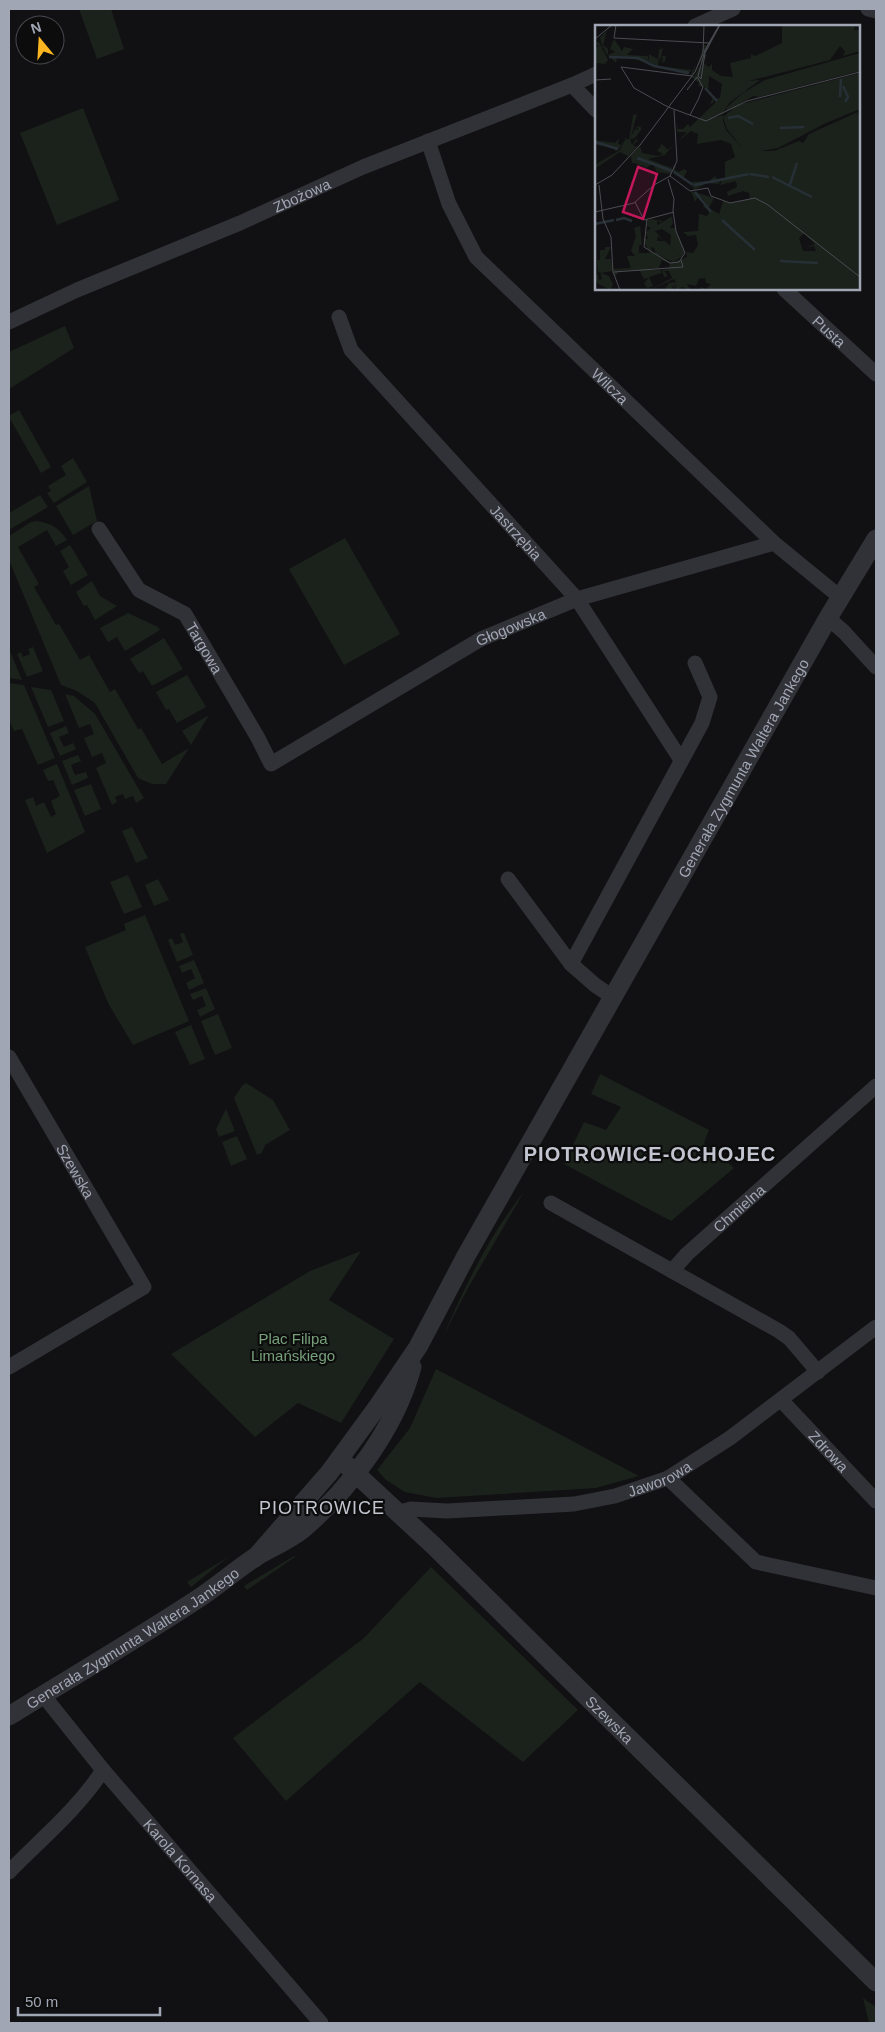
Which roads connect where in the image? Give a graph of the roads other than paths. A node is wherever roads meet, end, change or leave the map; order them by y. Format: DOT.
graph roads {
  1 [pos="733,9"];
  2 [pos="868,9"];
  3 [pos="876,11"];
  4 [pos="697,25"];
  5 [pos="595,74"];
  6 [pos="572,85"];
  7 [pos="595,109"];
  8 [pos="428,141"];
  9 [pos="785,290"];
  10 [pos="339,317"];
  11 [pos="9,322"];
  12 [pos="876,374"];
  13 [pos="99,530"];
  14 [pos="876,540"];
  15 [pos="774,543"];
  16 [pos="840,597"];
  17 [pos="577,599"];
  18 [pos="828,618"];
  19 [pos="694,663"];
  20 [pos="876,666"];
  21 [pos="681,760"];
  22 [pos="271,764"];
  23 [pos="508,878"];
  24 [pos="571,964"];
  25 [pos="614,998"];
  26 [pos="9,1056"];
  27 [pos="876,1086"];
  28 [pos="550,1203"];
  29 [pos="672,1271"];
  30 [pos="876,1327"];
  31 [pos="418,1347"];
  32 [pos="9,1367"];
  33 [pos="818,1372"];
  34 [pos="781,1400"];
  35 [pos="340,1459"];
  36 [pos="354,1474"];
  37 [pos="668,1478"];
  38 [pos="876,1501"];
  39 [pos="401,1515"];
  40 [pos="255,1558"];
  41 [pos="876,1588"];
  42 [pos="43,1694"];
  43 [pos="9,1716"];
  44 [pos="103,1770"];
  45 [pos="9,1872"];
  46 [pos="876,1982"];
  47 [pos="321,2023"];
  1 -- 4 [label="street"];
  2 -- 3 [label="street"];
  5 -- 6 [label="street, Zbożowa"];
  6 -- 7 [label="street"];
  6 -- 8 [label="street, Zbożowa"];
  8 -- 11 [label="street, Zbożowa"];
  8 -- 15 [label="street, Wilcza"];
  9 -- 12 [label="street, Pusta"];
  10 -- 17 [label="street, Jastrzębia"];
  13 -- 22 [label="street, Targowa"];
  14 -- 16 [label="street, Generała Zygmunta Waltera Jankego"];
  15 -- 16 [label="street, Wilcza"];
  15 -- 17 [label="street, Głogowska"];
  16 -- 18 [label="street, Generała Zygmunta Waltera Jankego"];
  17 -- 21 [label="street, Jastrzębia"];
  17 -- 22 [label="street, Głogowska"];
  18 -- 20 [label="street"];
  18 -- 25 [label="street, Generała Zygmunta Waltera Jankego"];
  19 -- 21 [label="street"];
  21 -- 24 [label="street"];
  23 -- 24 [label="street"];
  24 -- 25 [label="street"];
  25 -- 31 [label="street, Generała Zygmunta Waltera Jankego"];
  26 -- 32 [label="street, Szewska"];
  27 -- 29 [label="street, Chmielna"];
  28 -- 29 [label="street"];
  29 -- 33 [label="street"];
  30 -- 33 [label="street, Jaworowa"];
  31 -- 35 [label="street, Generała Zygmunta Waltera Jankego"];
  31 -- 36 [label="street, Generała Zygmunta Waltera Jankego"];
  33 -- 34 [label="street, Jaworowa"];
  34 -- 37 [label="street, Jaworowa"];
  34 -- 38 [label="street, Zdrowa"];
  35 -- 36 [label="street, Szewska"];
  35 -- 40 [label="street, Generała Zygmunta Waltera Jankego"];
  36 -- 39 [label="street, Szewska"];
  36 -- 40 [label="street, Generała Zygmunta Waltera Jankego"];
  37 -- 39 [label="street, Jaworowa"];
  37 -- 41 [label="street"];
  39 -- 46 [label="street, Szewska"];
  40 -- 42 [label="street, Generała Zygmunta Waltera Jankego"];
  42 -- 43 [label="street, Generała Zygmunta Waltera Jankego"];
  42 -- 44 [label="street, Karola Kornasa"];
  44 -- 45 [label="street"];
  44 -- 47 [label="street, Karola Kornasa"];
}
